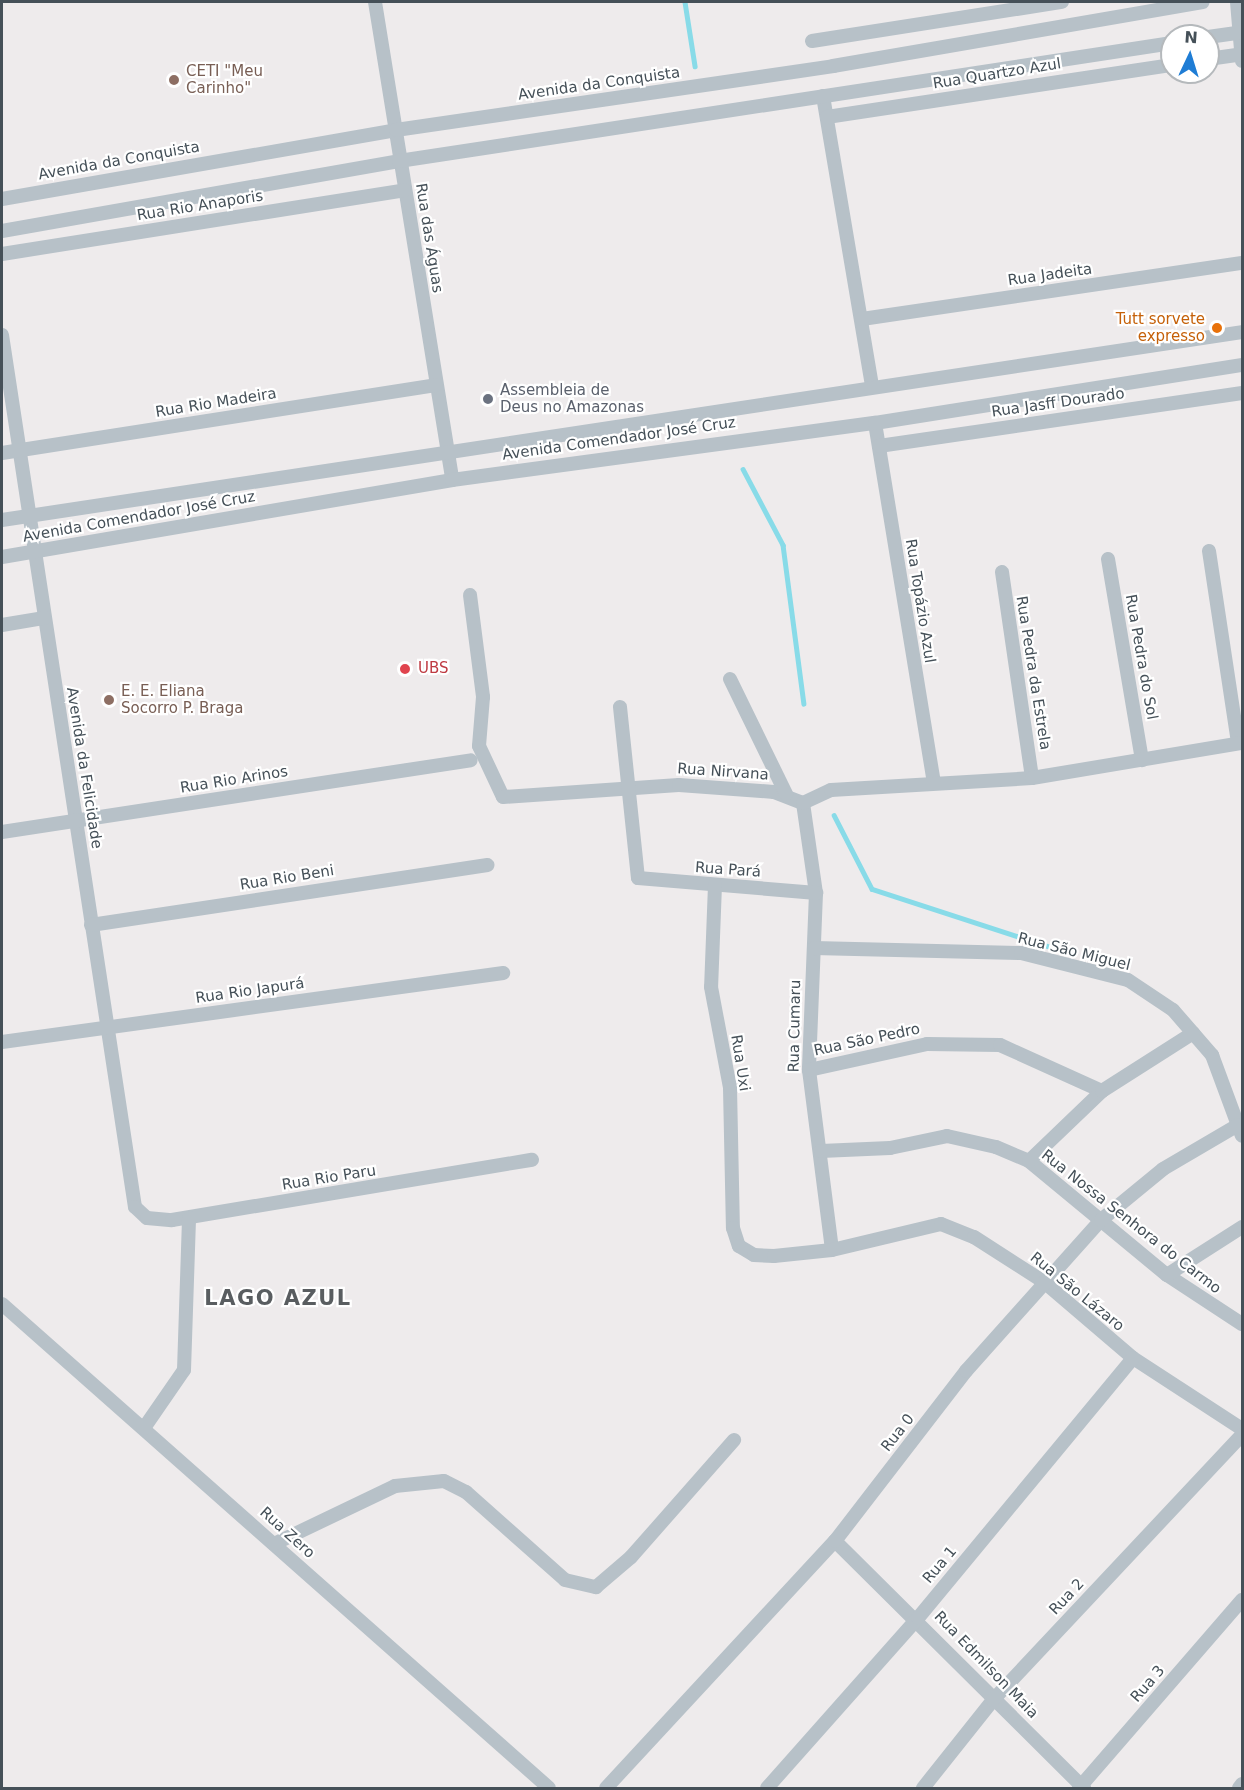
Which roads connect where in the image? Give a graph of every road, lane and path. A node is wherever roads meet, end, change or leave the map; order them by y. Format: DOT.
graph roads {
  1 [pos="375,2"];
  2 [pos="1062,2"];
  3 [pos="1202,2"];
  4 [pos="1237,2"];
  5 [pos="1241,32"];
  6 [pos="1220,35"];
  7 [pos="812,41"];
  8 [pos="1160,45"];
  9 [pos="1242,56"];
  10 [pos="1220,58"];
  11 [pos="1160,66"];
  12 [pos="823,96"];
  13 [pos="827,117"];
  14 [pos="396,130"];
  15 [pos="399,161"];
  16 [pos="404,190"];
  17 [pos="2,199"];
  18 [pos="2,231"];
  19 [pos="2,254"];
  20 [pos="1242,263"];
  21 [pos="862,320"];
  22 [pos="1242,332"];
  23 [pos="2,335"];
  24 [pos="3,351"];
  25 [pos="1242,365"];
  26 [pos="436,385"];
  27 [pos="872,387"];
  28 [pos="1242,393"];
  29 [pos="875,423"];
  30 [pos="879,446"];
  31 [pos="20,450"];
  32 [pos="446,450"];
  33 [pos="2,453"];
  34 [pos="452,480"];
  35 [pos="30,515"];
  36 [pos="2,520"];
  37 [pos="1209,551"];
  38 [pos="36,552"];
  39 [pos="2,557"];
  40 [pos="1108,559"];
  41 [pos="1002,572"];
  42 [pos="470,595"];
  43 [pos="44,618"];
  44 [pos="2,625"];
  45 [pos="730,679"];
  46 [pos="620,707"];
  47 [pos="1240,743"];
  48 [pos="471,760"];
  49 [pos="1142,760"];
  50 [pos="1032,778"];
  51 [pos="934,782"];
  52 [pos="630,784"];
  53 [pos="786,795"];
  54 [pos="803,803"];
  55 [pos="76,821"];
  56 [pos="2,832"];
  57 [pos="487,865"];
  58 [pos="715,885"];
  59 [pos="816,893"];
  60 [pos="91,925"];
  61 [pos="813,948"];
  62 [pos="503,972"];
  63 [pos="108,1027"];
  64 [pos="1193,1033"];
  65 [pos="2,1042"];
  66 [pos="809,1070"];
  67 [pos="1102,1091"];
  68 [pos="1240,1130"];
  69 [pos="821,1151"];
  70 [pos="532,1160"];
  71 [pos="1029,1161"];
  72 [pos="135,1207"];
  73 [pos="189,1218"];
  74 [pos="1101,1220"];
  75 [pos="1242,1227"];
  76 [pos="739,1246"];
  77 [pos="832,1250"];
  78 [pos="1167,1275"];
  79 [pos="1044,1282"];
  80 [pos="2,1304"];
  81 [pos="1242,1324"];
  82 [pos="1133,1358"];
  83 [pos="144,1428"];
  84 [pos="1242,1429"];
  85 [pos="1242,1435"];
  86 [pos="734,1440"];
  87 [pos="836,1541"];
  88 [pos="274,1544"];
  89 [pos="1242,1600"];
  90 [pos="918,1618"];
  91 [pos="993,1700"];
  92 [pos="1242,1784"];
  93 [pos="549,1788"];
  94 [pos="606,1788"];
  95 [pos="767,1788"];
  96 [pos="922,1788"];
  97 [pos="1081,1788"];
  98 [pos="1239,1788"];
  1 -- 14 [label="street, Rua das Águas"];
  2 -- 7 [label="street"];
  3 -- 14 [label="street, Avenida da Conquista"];
  4 -- 5 [label="street"];
  5 -- 6 [label="street"];
  5 -- 9 [label="street"];
  8 -- 12 [label="street"];
  9 -- 10 [label="street"];
  11 -- 13 [label="street, Rua Quartzo Azul"];
  12 -- 13 [label="street"];
  12 -- 15 [label="street"];
  13 -- 21 [label="street"];
  14 -- 15 [label="street, Rua das Águas"];
  14 -- 17 [label="street, Avenida da Conquista"];
  15 -- 16 [label="street, Rua das Águas"];
  15 -- 18 [label="street"];
  16 -- 19 [label="street, Rua Rio Anaporis"];
  16 -- 26 [label="street, Rua das Águas"];
  20 -- 21 [label="street, Rua Jadeita"];
  21 -- 27 [label="street"];
  22 -- 27 [label="street, Avenida Comendador José Cruz"];
  23 -- 24 [label="street, Avenida da Felicidade"];
  24 -- 31 [label="street, Avenida da Felicidade"];
  25 -- 29 [label="street, Avenida Comendador José Cruz"];
  26 -- 31 [label="street, Rua Rio Madeira"];
  26 -- 32 [label="street, Rua das Águas"];
  27 -- 32 [label="street, Avenida Comendador José Cruz"];
  28 -- 30 [label="street, Rua Jasff Dourado"];
  29 -- 30 [label="street, Rua Topázio Azul"];
  29 -- 34 [label="street, Avenida Comendador José Cruz"];
  30 -- 51 [label="street, Rua Topázio Azul"];
  31 -- 33 [label="street, Rua Rio Madeira"];
  31 -- 35 [label="street, Avenida da Felicidade"];
  32 -- 34 [label="street, Rua das Águas"];
  32 -- 35 [label="street, Avenida Comendador José Cruz"];
  34 -- 38 [label="street, Avenida Comendador José Cruz"];
  35 -- 36 [label="street, Avenida Comendador José Cruz"];
  35 -- 38 [label="street, Avenida da Felicidade"];
  37 -- 47 [label="street"];
  38 -- 39 [label="street, Avenida Comendador José Cruz"];
  38 -- 43 [label="street, Avenida da Felicidade"];
  40 -- 49 [label="street, Rua Pedra do Sol"];
  41 -- 50 [label="street, Rua Pedra da Estrela"];
  42 -- 52 [label="street, Rua Nirvana"];
  43 -- 44 [label="street"];
  43 -- 55 [label="street, Avenida da Felicidade"];
  45 -- 53 [label="street"];
  46 -- 52 [label="street"];
  47 -- 49 [label="street"];
  48 -- 55 [label="street, Rua Rio Arinos"];
  49 -- 50 [label="street"];
  50 -- 51 [label="street"];
  51 -- 54 [label="street"];
  52 -- 53 [label="street, Rua Nirvana"];
  52 -- 58 [label="street, Rua Pará"];
  53 -- 54 [label="street, Rua Nirvana"];
  54 -- 59 [label="street, Rua Cumaru"];
  55 -- 56 [label="street, Rua Rio Arinos"];
  55 -- 60 [label="street, Avenida da Felicidade"];
  57 -- 60 [label="street, Rua Rio Beni"];
  58 -- 59 [label="street, Rua Pará"];
  58 -- 76 [label="street, Rua Uxi"];
  59 -- 61 [label="street, Rua Cumaru"];
  60 -- 63 [label="street, Avenida da Felicidade"];
  61 -- 64 [label="street, Rua São Miguel"];
  61 -- 66 [label="street, Rua Cumaru"];
  62 -- 63 [label="street, Rua Rio Japurá"];
  63 -- 65 [label="street, Rua Rio Japurá"];
  63 -- 72 [label="street, Avenida da Felicidade"];
  64 -- 67 [label="street"];
  64 -- 68 [label="street, Rua São Miguel"];
  66 -- 67 [label="street, Rua São Pedro"];
  66 -- 69 [label="street, Rua Cumaru"];
  67 -- 71 [label="street"];
  68 -- 74 [label="street, Rua 0"];
  69 -- 71 [label="street, Rua Nossa Senhora do Carmo"];
  69 -- 77 [label="street, Rua Cumaru"];
  70 -- 73 [label="street, Rua Rio Paru"];
  71 -- 74 [label="street, Rua Nossa Senhora do Carmo"];
  72 -- 73 [label="street, Rua Rio Paru"];
  73 -- 83 [label="street"];
  74 -- 78 [label="street, Rua Nossa Senhora do Carmo"];
  74 -- 79 [label="street, Rua 0"];
  75 -- 78 [label="street"];
  76 -- 77 [label="street, Rua São Lázaro"];
  77 -- 79 [label="street, Rua São Lázaro"];
  78 -- 81 [label="street, Rua Nossa Senhora do Carmo"];
  79 -- 82 [label="street, Rua São Lázaro"];
  79 -- 87 [label="street, Rua 0"];
  80 -- 83 [label="street, Rua Zero"];
  82 -- 84 [label="street, Rua São Lázaro"];
  82 -- 90 [label="street, Rua 1"];
  83 -- 88 [label="street, Rua Zero"];
  85 -- 91 [label="street, Rua 2"];
  86 -- 88 [label="street"];
  87 -- 90 [label="street, Rua Edmilson Maia"];
  87 -- 94 [label="street, Rua 0"];
  88 -- 93 [label="street, Rua Zero"];
  89 -- 97 [label="street, Rua 3"];
  90 -- 91 [label="street, Rua Edmilson Maia"];
  90 -- 95 [label="street, Rua 1"];
  91 -- 96 [label="street, Rua 2"];
  91 -- 97 [label="street, Rua Edmilson Maia"];
  92 -- 98 [label="street"];
}
